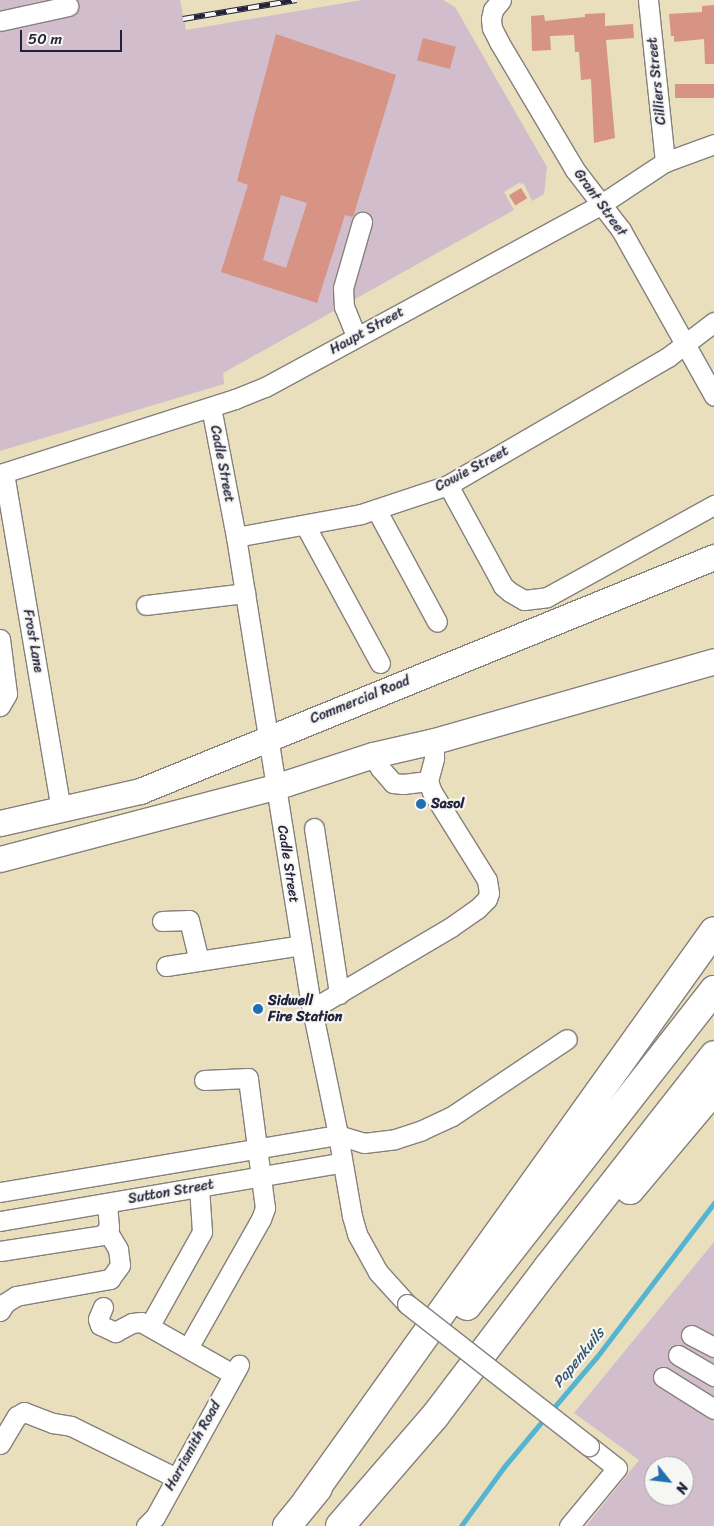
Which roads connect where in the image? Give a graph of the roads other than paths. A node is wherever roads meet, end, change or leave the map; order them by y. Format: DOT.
graph roads {
  1 [pos="648,0"];
  2 [pos="497,5"];
  3 [pos="68,6"];
  4 [pos="0,21"];
  5 [pos="714,144"];
  6 [pos="665,162"];
  7 [pos="600,205"];
  8 [pos="362,222"];
  9 [pos="714,322"];
  10 [pos="356,336"];
  11 [pos="684,343"];
  12 [pos="714,396"];
  13 [pos="211,407"];
  14 [pos="2,473"];
  15 [pos="448,485"];
  16 [pos="714,505"];
  17 [pos="376,509"];
  18 [pos="305,525"];
  19 [pos="236,537"];
  20 [pos="714,557"];
  21 [pos="245,593"];
  22 [pos="146,605"];
  23 [pos="437,622"];
  24 [pos="0,639"];
  25 [pos="714,661"];
  26 [pos="380,663"];
  27 [pos="0,706"];
  28 [pos="268,738"];
  29 [pos="434,741"];
  30 [pos="373,755"];
  31 [pos="428,781"];
  32 [pos="275,787"];
  33 [pos="61,809"];
  34 [pos="0,823"];
  35 [pos="314,828"];
  36 [pos="0,859"];
  37 [pos="162,922"];
  38 [pos="714,931"];
  39 [pos="301,945"];
  40 [pos="200,961"];
  41 [pos="166,966"];
  42 [pos="714,990"];
  43 [pos="339,994"];
  44 [pos="312,1009"];
  45 [pos="568,1039"];
  46 [pos="714,1054"];
  47 [pos="204,1080"];
  48 [pos="714,1090"];
  49 [pos="338,1135"];
  50 [pos="364,1142"];
  51 [pos="258,1148"];
  52 [pos="341,1163"];
  53 [pos="262,1176"];
  54 [pos="199,1187"];
  55 [pos="4,1191"];
  56 [pos="107,1202"];
  57 [pos="6,1220"];
  58 [pos="107,1231"];
  59 [pos="0,1251"];
  60 [pos="103,1307"];
  61 [pos="0,1311"];
  62 [pos="150,1325"];
  63 [pos="691,1334"];
  64 [pos="188,1348"];
  65 [pos="714,1348"];
  66 [pos="678,1355"];
  67 [pos="663,1376"];
  68 [pos="714,1376"];
  69 [pos="714,1409"];
  70 [pos="435,1416"];
  71 [pos="0,1444"];
  72 [pos="176,1478"];
  73 [pos="307,1501"];
  74 [pos="146,1526"];
  75 [pos="287,1526"];
  76 [pos="340,1526"];
  77 [pos="569,1526"];
  1 -- 6 [label="street, Cilliers Street"];
  2 -- 7 [label="street, Grant Street"];
  3 -- 4 [label="street"];
  5 -- 6 [label="street, Haupt Street"];
  6 -- 7 [label="street, Haupt Street"];
  7 -- 10 [label="street, Haupt Street"];
  7 -- 11 [label="street, Grant Street"];
  8 -- 10 [label="street"];
  9 -- 11 [label="street, Cowie Street"];
  10 -- 13 [label="street, Haupt Street"];
  11 -- 12 [label="street, Grant Street"];
  11 -- 15 [label="street, Cowie Street"];
  13 -- 14 [label="street, Haupt Street"];
  13 -- 19 [label="street, Cadle Street"];
  14 -- 33 [label="street, Frost Lane"];
  15 -- 16 [label="street"];
  15 -- 17 [label="street, Cowie Street"];
  17 -- 18 [label="street, Cowie Street"];
  17 -- 23 [label="street"];
  18 -- 19 [label="street, Cowie Street"];
  18 -- 26 [label="street"];
  19 -- 21 [label="street, Cadle Street"];
  20 -- 28 [label="main road, Commercial Road"];
  21 -- 22 [label="street"];
  21 -- 28 [label="street, Cadle Street"];
  24 -- 27 [label="street"];
  25 -- 29 [label="main road"];
  28 -- 32 [label="street, Cadle Street"];
  28 -- 33 [label="main road, Commercial Road"];
  29 -- 30 [label="main road"];
  29 -- 31 [label="street"];
  30 -- 31 [label="street"];
  30 -- 32 [label="main road"];
  31 -- 43 [label="street"];
  32 -- 36 [label="main road"];
  32 -- 39 [label="street, Cadle Street"];
  33 -- 34 [label="main road, Commercial Road"];
  35 -- 43 [label="street"];
  37 -- 40 [label="street"];
  38 -- 73 [label="highway"];
  39 -- 40 [label="street"];
  39 -- 44 [label="street, Cadle Street"];
  40 -- 41 [label="street"];
  42 -- 73 [label="highway"];
  43 -- 44 [label="street"];
  44 -- 49 [label="street, Cadle Street"];
  45 -- 50 [label="street"];
  46 -- 70 [label="highway"];
  47 -- 51 [label="street"];
  48 -- 70 [label="highway"];
  49 -- 50 [label="street"];
  49 -- 51 [label="street, Sutton Street"];
  49 -- 52 [label="street, Cadle Street"];
  50 -- 52 [label="street"];
  51 -- 53 [label="street"];
  51 -- 55 [label="street, Sutton Street"];
  52 -- 53 [label="street, Sutton Street"];
  52 -- 77 [label="street, Cadle Street, bridge"];
  53 -- 54 [label="street, Sutton Street"];
  53 -- 64 [label="street"];
  54 -- 56 [label="street, Sutton Street"];
  54 -- 62 [label="street"];
  55 -- 57 [label="street"];
  56 -- 57 [label="street, Sutton Street"];
  56 -- 58 [label="street"];
  58 -- 59 [label="street"];
  58 -- 61 [label="street"];
  60 -- 62 [label="street"];
  62 -- 64 [label="street"];
  63 -- 65 [label="street"];
  64 -- 72 [label="street, Harrismith Road"];
  66 -- 68 [label="street"];
  67 -- 69 [label="street"];
  70 -- 76 [label="highway"];
  71 -- 72 [label="street"];
  72 -- 74 [label="street, Harrismith Road"];
  73 -- 75 [label="highway"];
}
